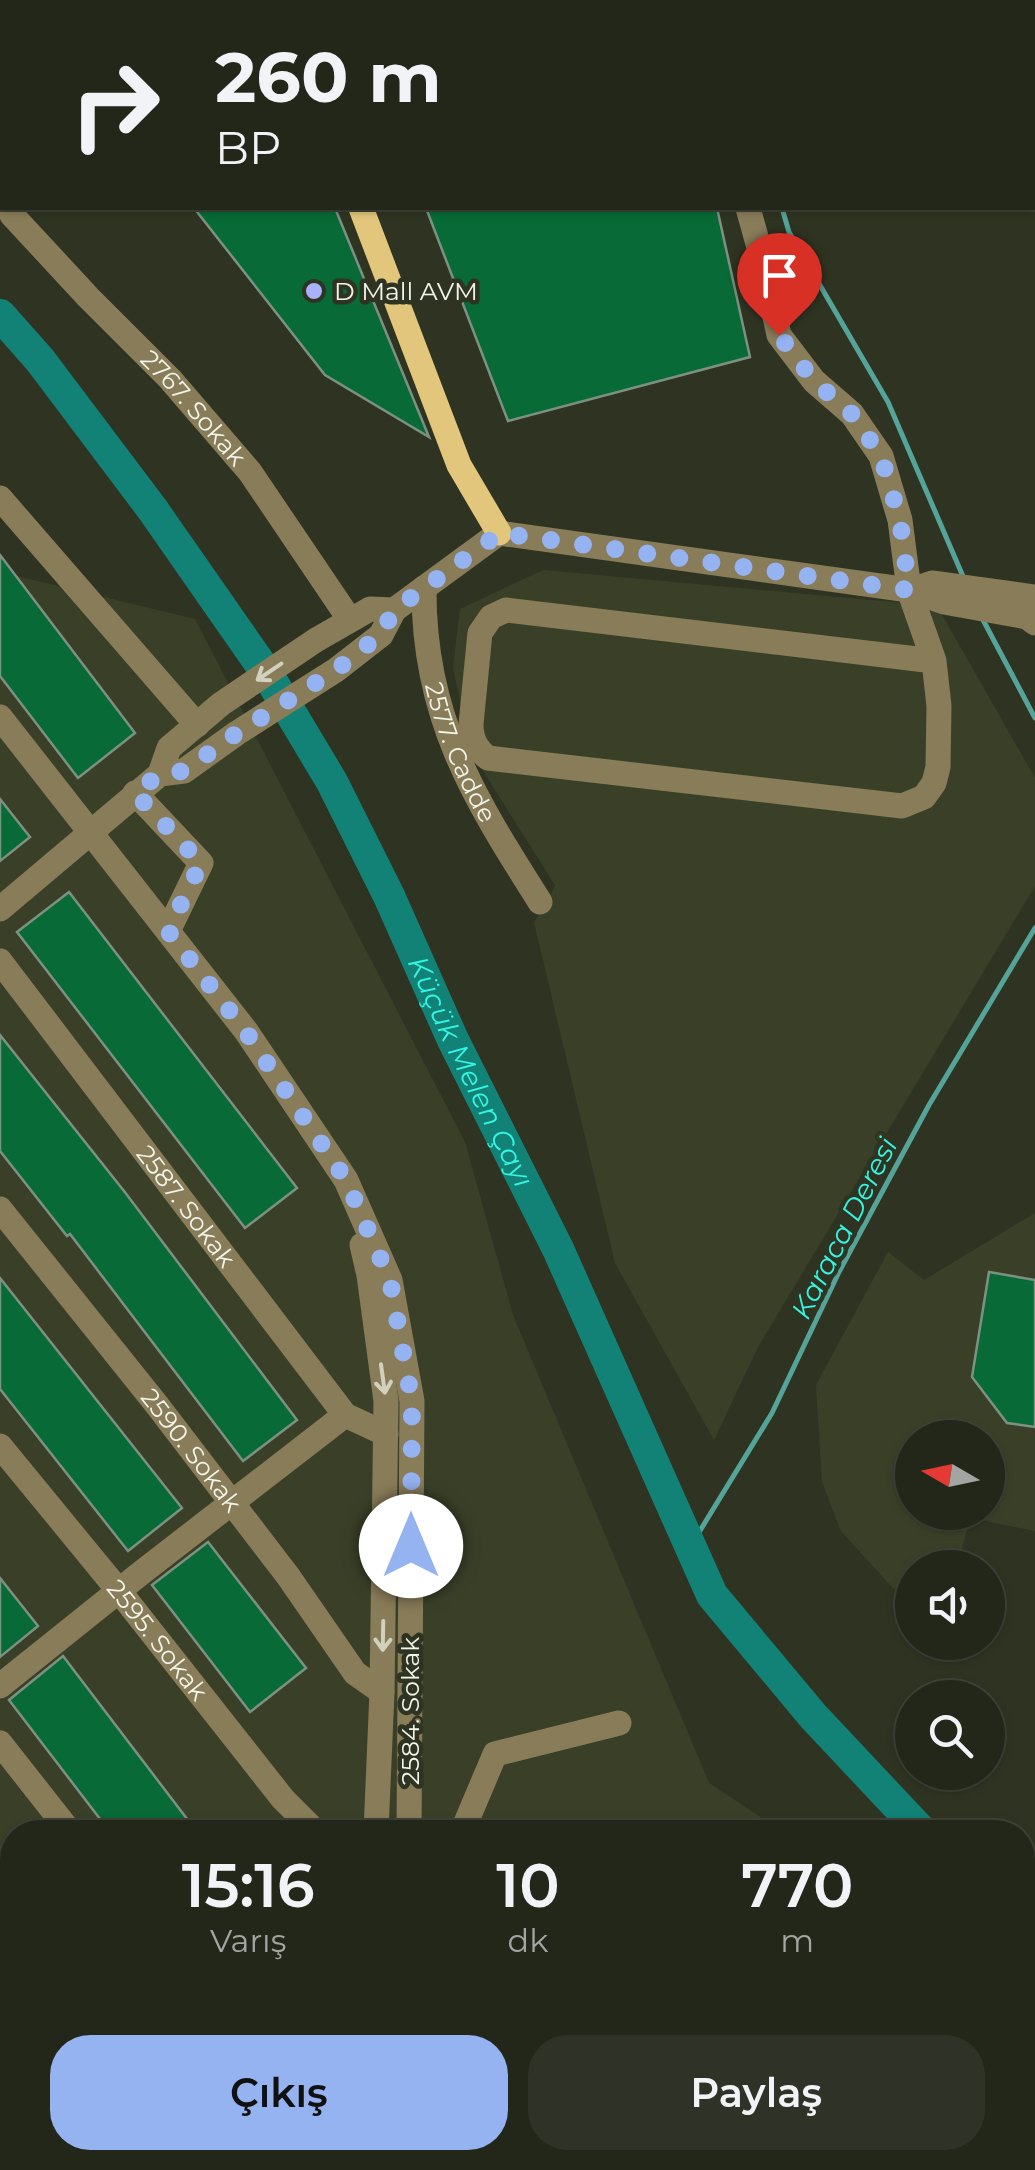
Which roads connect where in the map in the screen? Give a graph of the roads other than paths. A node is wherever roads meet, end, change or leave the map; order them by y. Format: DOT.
graph roads {
  1 [pos="362,210"];
  2 [pos="749,210"];
  3 [pos="12,215"];
  4 [pos="0,498"];
  5 [pos="500,533"];
  6 [pos="424,588"];
  7 [pos="928,592"];
  8 [pos="1027,608"];
  9 [pos="394,610"];
  10 [pos="350,620"];
  11 [pos="934,662"];
  12 [pos="0,717"];
  13 [pos="197,725"];
  14 [pos="160,774"];
  15 [pos="135,793"];
  16 [pos="91,834"];
  17 [pos="540,902"];
  18 [pos="0,909"];
  19 [pos="168,931"];
  20 [pos="0,961"];
  21 [pos="346,1180"];
  22 [pos="0,1209"];
  23 [pos="344,1415"];
  24 [pos="386,1434"];
  25 [pos="0,1446"];
  26 [pos="232,1502"];
  27 [pos="119,1590"];
  28 [pos="0,1686"];
  29 [pos="382,1692"];
  30 [pos="619,1723"];
  31 [pos="0,1743"];
  32 [pos="61,1820"];
  33 [pos="304,1820"];
  34 [pos="377,1820"];
  35 [pos="409,1820"];
  36 [pos="467,1820"];
  1 -- 5 [label="main road"];
  2 -- 7 [label="street"];
  3 -- 10 [label="street, 2767. Sokak"];
  4 -- 13 [label="street"];
  5 -- 6 [label="street"];
  5 -- 7 [label="street"];
  6 -- 9 [label="street"];
  6 -- 17 [label="street, 2577. Cadde"];
  7 -- 8 [label="street"];
  7 -- 11 [label="street"];
  9 -- 10 [label="street"];
  9 -- 14 [label="street"];
  10 -- 13 [label="street, one-way"];
  11 -- 11 [label="street"];
  12 -- 16 [label="street, 2584. Sokak"];
  13 -- 14 [label="street"];
  14 -- 15 [label="street"];
  15 -- 16 [label="street"];
  15 -- 19 [label="street"];
  16 -- 18 [label="street"];
  16 -- 19 [label="street, 2584. Sokak"];
  19 -- 21 [label="street, 2584. Sokak"];
  20 -- 23 [label="street, 2587. Sokak"];
  21 -- 24 [label="street, 2584. Sokak, one-way"];
  21 -- 35 [label="street, 2584. Sokak"];
  22 -- 26 [label="street, 2590. Sokak"];
  23 -- 24 [label="street, 2587. Sokak"];
  23 -- 26 [label="street"];
  24 -- 29 [label="street, 2584. Sokak, one-way"];
  25 -- 27 [label="street, 2595. Sokak"];
  26 -- 27 [label="street"];
  26 -- 29 [label="street, 2590. Sokak"];
  27 -- 28 [label="street"];
  27 -- 33 [label="street, 2595. Sokak"];
  29 -- 34 [label="street, 2584. Sokak"];
  30 -- 36 [label="street"];
  31 -- 32 [label="street"];
}
